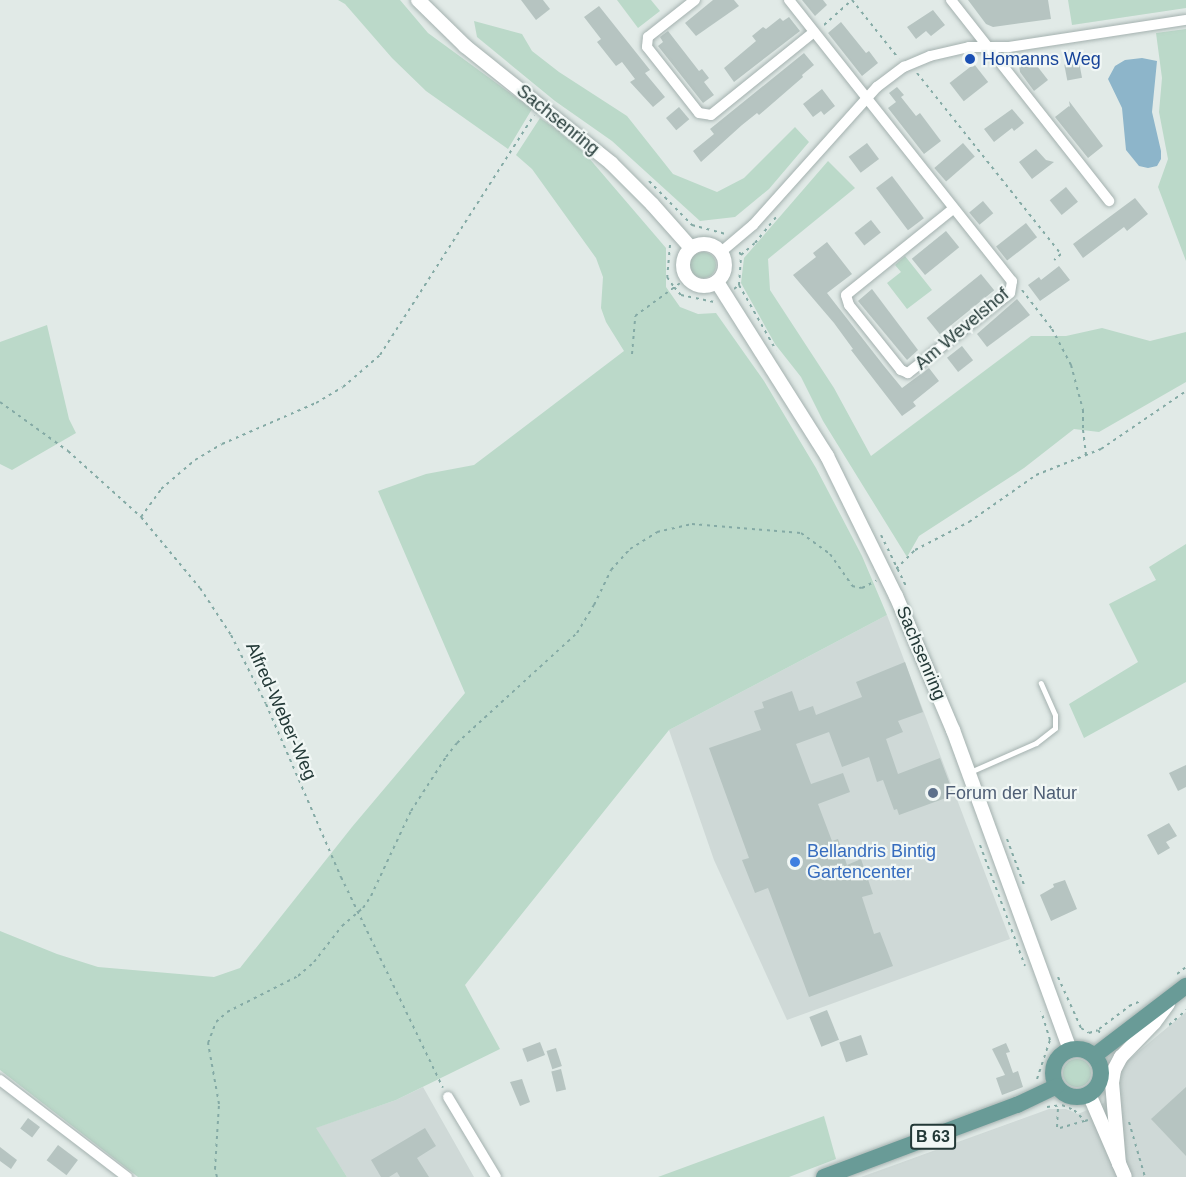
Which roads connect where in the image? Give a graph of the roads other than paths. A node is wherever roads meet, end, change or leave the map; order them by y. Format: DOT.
graph roads {
  1 [pos="418,0"];
  2 [pos="695,0"];
  3 [pos="789,0"];
  4 [pos="951,0"];
  5 [pos="1186,20"];
  6 [pos="814,32"];
  7 [pos="988,47"];
  8 [pos="866,99"];
  9 [pos="1109,201"];
  10 [pos="953,209"];
  11 [pos="690,248"];
  12 [pos="721,252"];
  13 [pos="717,282"];
  14 [pos="1041,683"];
  15 [pos="969,773"];
  16 [pos="1178,987"];
  17 [pos="1070,1050"];
  18 [pos="1094,1056"];
  19 [pos="1057,1086"];
  20 [pos="2,1087"];
  21 [pos="1089,1094"];
  22 [pos="448,1097"];
  23 [pos="1122,1171"];
  24 [pos="127,1177"];
  25 [pos="496,1177"];
  26 [pos="824,1177"];
  1 -- 11 [label="street, Sachsenring"];
  2 -- 6 [label="street"];
  3 -- 6 [label="street, Am Wevelshof"];
  4 -- 7 [label="street"];
  5 -- 7 [label="street"];
  6 -- 8 [label="street, Am Wevelshof"];
  7 -- 8 [label="street"];
  7 -- 9 [label="street"];
  8 -- 10 [label="street, Am Wevelshof"];
  8 -- 12 [label="street"];
  10 -- 10 [label="street, Am Wevelshof"];
  11 -- 12 [label="street"];
  11 -- 13 [label="street"];
  12 -- 13 [label="street"];
  13 -- 15 [label="street, Sachsenring"];
  14 -- 15 [label="lane"];
  15 -- 17 [label="street, Sachsenring"];
  16 -- 18 [label="main road"];
  16 -- 23 [label="street"];
  17 -- 18 [label="main road"];
  17 -- 19 [label="main road"];
  18 -- 21 [label="main road"];
  19 -- 21 [label="main road"];
  19 -- 26 [label="main road, B 63"];
  20 -- 24 [label="street"];
  21 -- 23 [label="street"];
  22 -- 25 [label="street"];
}
